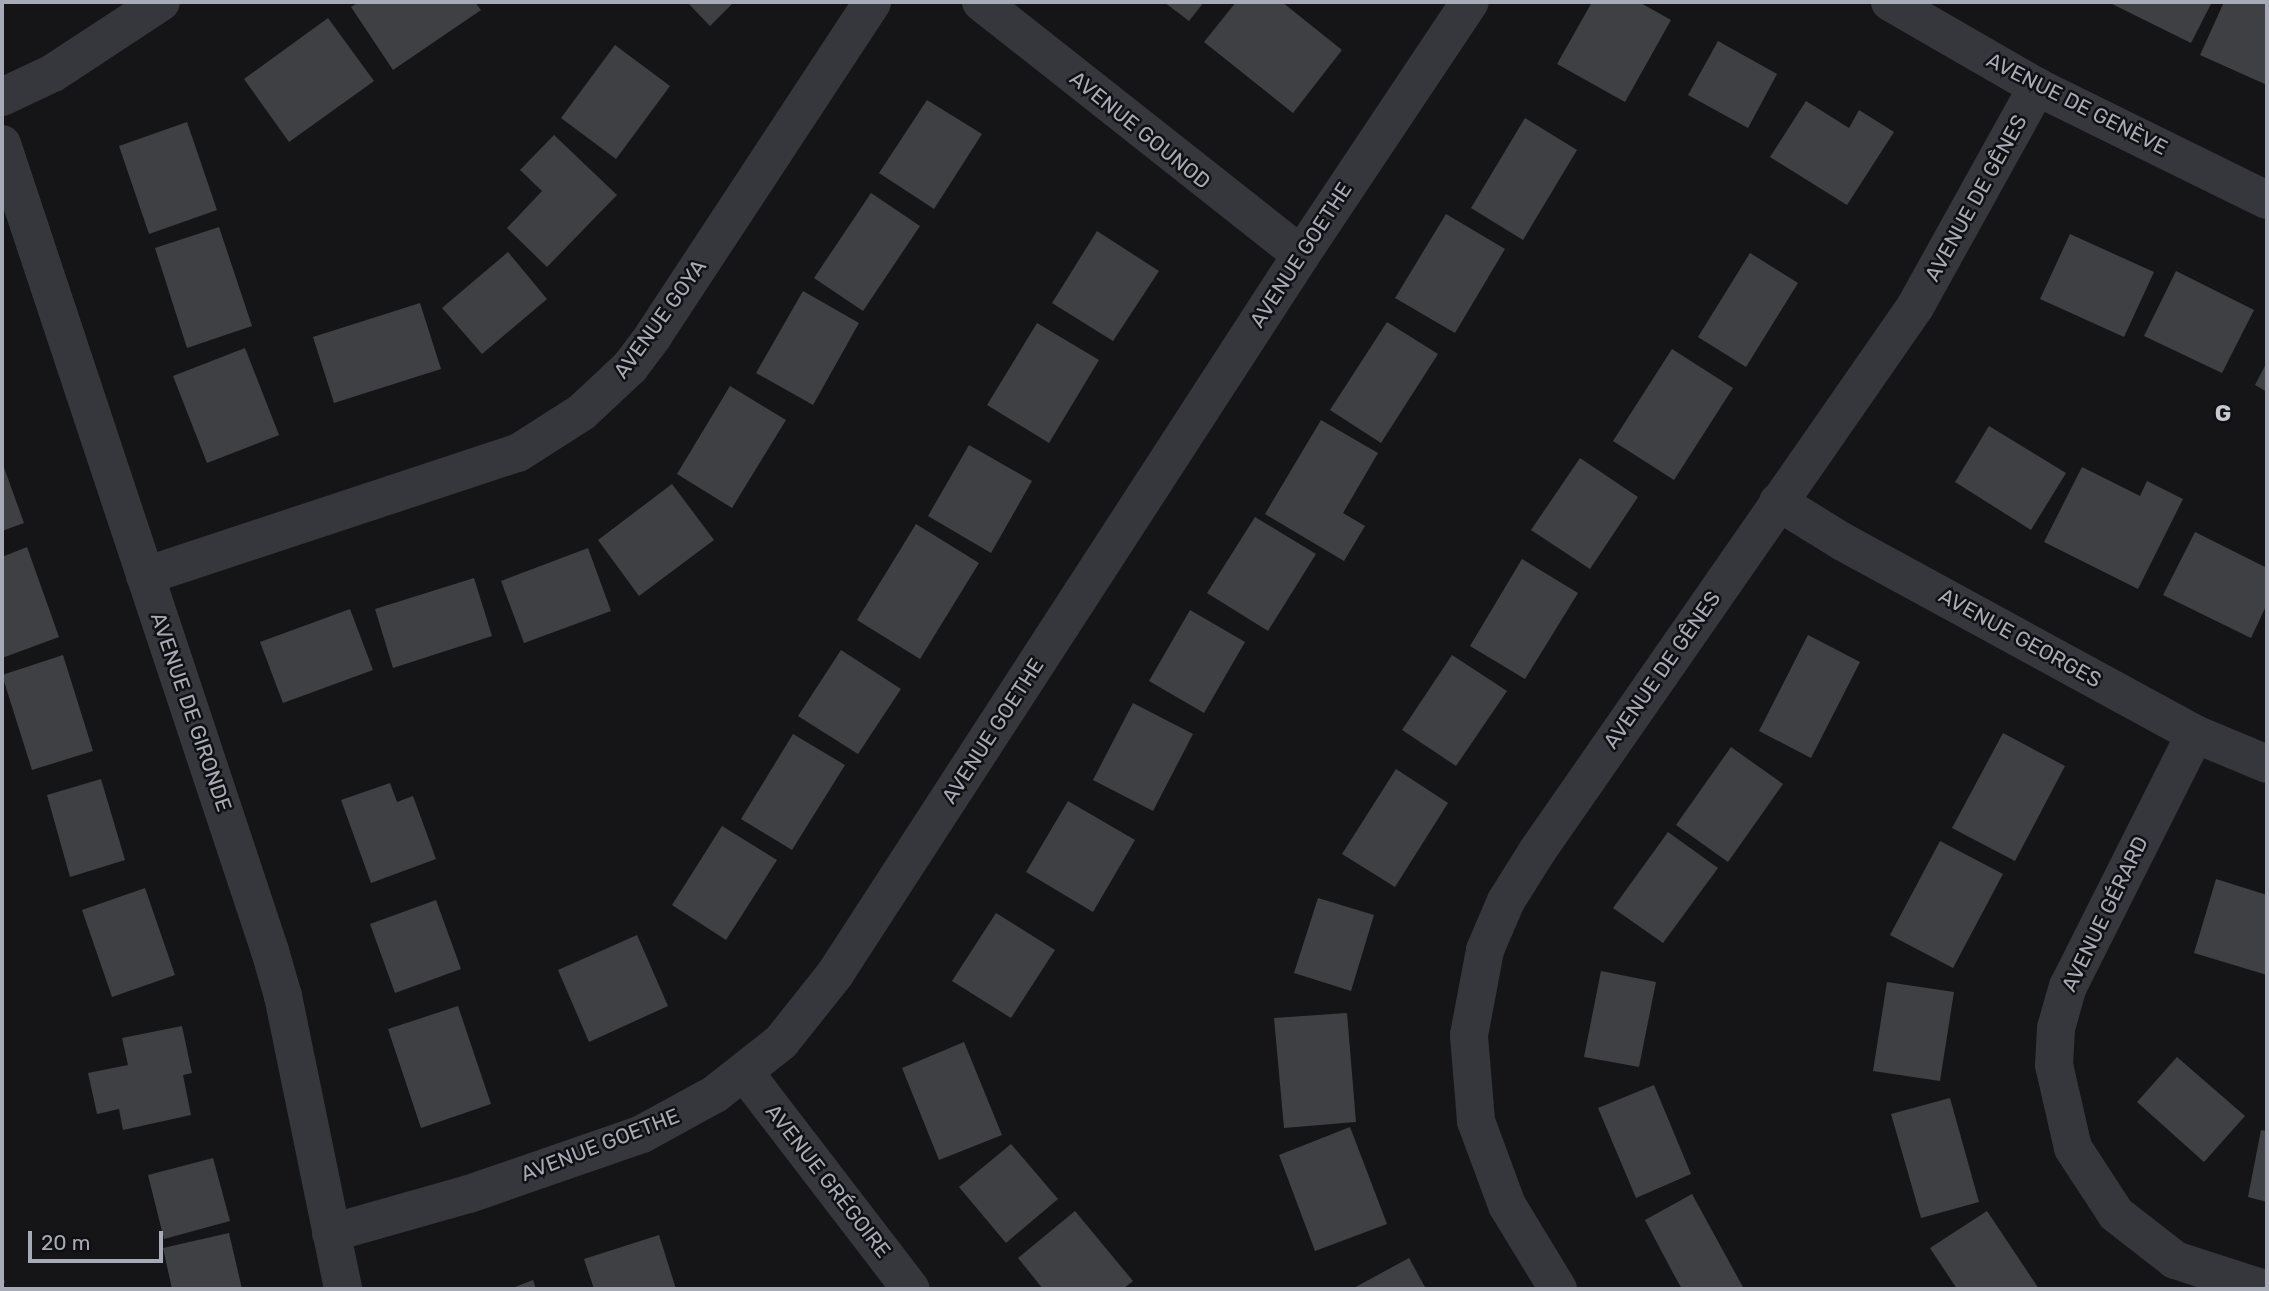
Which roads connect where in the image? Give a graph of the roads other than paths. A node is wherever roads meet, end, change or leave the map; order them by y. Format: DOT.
graph roads {
  1 [pos="161,2"];
  2 [pos="872,2"];
  3 [pos="981,2"];
  4 [pos="1470,2"];
  5 [pos="1890,2"];
  6 [pos="2037,87"];
  7 [pos="2,97"];
  8 [pos="2,144"];
  9 [pos="2267,200"];
  10 [pos="1301,255"];
  11 [pos="1778,502"];
  12 [pos="145,576"];
  13 [pos="2196,734"];
  14 [pos="2267,764"];
  15 [pos="745,1073"];
  16 [pos="331,1233"];
  17 [pos="342,1289"];
  18 [pos="911,1289"];
  19 [pos="1558,1289"];
  20 [pos="2265,1289"];
  1 -- 7 [label="street"];
  2 -- 12 [label="street, AVENUE GOYA"];
  3 -- 10 [label="street, AVENUE GOUNOD"];
  4 -- 10 [label="street, AVENUE GOETHE"];
  5 -- 6 [label="street, AVENUE DE GENÈVE"];
  6 -- 9 [label="street, AVENUE DE GENÈVE"];
  6 -- 11 [label="street, AVENUE DE GÊNES"];
  8 -- 12 [label="street, AVENUE DE GIRONDE"];
  10 -- 15 [label="street, AVENUE GOETHE"];
  11 -- 13 [label="street, AVENUE GEORGES"];
  11 -- 19 [label="street, AVENUE DE GÊNES"];
  12 -- 16 [label="street, AVENUE DE GIRONDE"];
  13 -- 14 [label="street, AVENUE GEORGES"];
  13 -- 20 [label="street, AVENUE GÉRARD"];
  15 -- 16 [label="street, AVENUE GOETHE"];
  15 -- 18 [label="street, AVENUE GRÉGOIRE"];
  16 -- 17 [label="street, AVENUE DE GIRONDE"];
}
